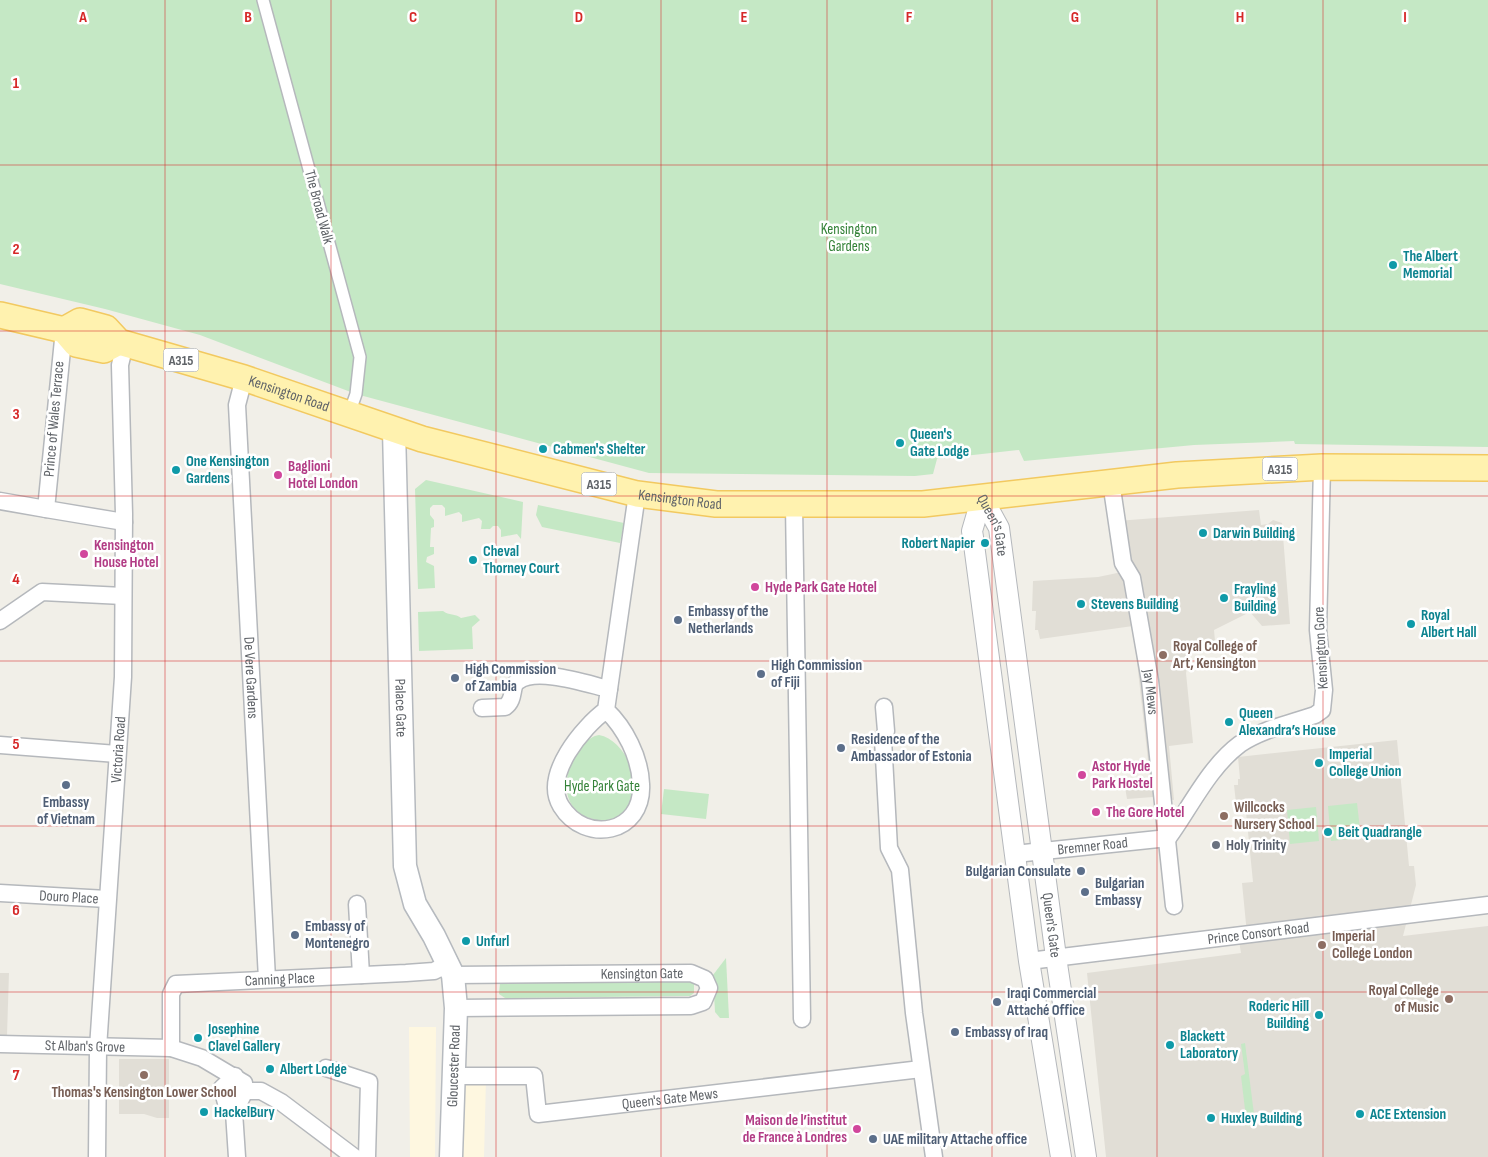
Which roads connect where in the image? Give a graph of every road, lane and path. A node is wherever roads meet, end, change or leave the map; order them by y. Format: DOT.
graph roads {
  1 [pos="262,0"];
  2 [pos="0,315"];
  3 [pos="64,330"];
  4 [pos="122,343"];
  5 [pos="244,378"];
  6 [pos="349,414"];
  7 [pos="394,430"];
  8 [pos="1322,467"];
  9 [pos="1488,468"];
  10 [pos="1111,482"];
  11 [pos="638,494"];
  12 [pos="982,497"];
  13 [pos="0,501"];
  14 [pos="794,505"];
  15 [pos="46,509"];
  16 [pos="124,522"];
  17 [pos="123,596"];
  18 [pos="0,621"];
  19 [pos="609,689"];
  20 [pos="884,707"];
  21 [pos="482,708"];
  22 [pos="606,710"];
  23 [pos="0,746"];
  24 [pos="118,754"];
  25 [pos="1168,838"];
  26 [pos="1043,851"];
  27 [pos="1015,854"];
  28 [pos="0,893"];
  29 [pos="107,899"];
  30 [pos="358,904"];
  31 [pos="1488,905"];
  32 [pos="1174,906"];
  33 [pos="1056,957"];
  34 [pos="1029,962"];
  35 [pos="450,969"];
  36 [pos="361,975"];
  37 [pos="267,979"];
  38 [pos="456,1008"];
  39 [pos="802,1020"];
  40 [pos="0,1044"];
  41 [pos="98,1048"];
  42 [pos="171,1048"];
  43 [pos="326,1068"];
  44 [pos="921,1070"];
  45 [pos="235,1076"];
  46 [pos="453,1076"];
  47 [pos="245,1091"];
  48 [pos="234,1112"];
  49 [pos="1086,1155"];
  50 [pos="97,1157"];
  51 [pos="237,1157"];
  52 [pos="354,1157"];
  53 [pos="367,1157"];
  54 [pos="451,1157"];
  55 [pos="934,1157"];
  56 [pos="1057,1157"];
  1 -- 6 [label="street, The Broad Walk"];
  2 -- 3 [label="main road"];
  3 -- 4 [label="main road, Kensington Road / A315"];
  3 -- 15 [label="street, Prince of Wales Terrace"];
  4 -- 5 [label="main road, Kensington Road / A315"];
  4 -- 16 [label="street, Victoria Road"];
  5 -- 6 [label="main road, Kensington Road / A315"];
  5 -- 37 [label="street, De Vere Gardens"];
  6 -- 7 [label="main road, Kensington Road / A315"];
  7 -- 11 [label="main road, Kensington Road / A315"];
  7 -- 35 [label="main road, Palace Gate"];
  8 -- 9 [label="main road, A315"];
  8 -- 10 [label="main road, A315"];
  8 -- 25 [label="street, Kensington Gore"];
  10 -- 12 [label="main road, Kensington Road / A315"];
  10 -- 25 [label="street, Jay Mews"];
  11 -- 14 [label="main road, Kensington Road / A315"];
  11 -- 19 [label="street"];
  12 -- 14 [label="main road, Kensington Road / A315"];
  12 -- 26 [label="street, Queen's Gate"];
  12 -- 27 [label="street, Queen's Gate"];
  13 -- 15 [label="street"];
  14 -- 39 [label="street"];
  15 -- 16 [label="street"];
  16 -- 17 [label="street, Victoria Road"];
  17 -- 18 [label="street"];
  17 -- 24 [label="street, Victoria Road"];
  19 -- 21 [label="street"];
  19 -- 22 [label="street"];
  20 -- 44 [label="street"];
  22 -- 22 [label="street"];
  23 -- 24 [label="street"];
  24 -- 29 [label="street, Victoria Road"];
  25 -- 26 [label="street, Bremner Road"];
  25 -- 32 [label="street, Jay Mews"];
  26 -- 27 [label="street, Bremner Road"];
  26 -- 33 [label="street, Queen's Gate"];
  27 -- 34 [label="street, Queen's Gate"];
  28 -- 29 [label="street, Douro Place"];
  29 -- 41 [label="street, Victoria Road"];
  30 -- 36 [label="street"];
  31 -- 33 [label="street, Prince Consort Road"];
  33 -- 34 [label="street, Prince Consort Road"];
  33 -- 49 [label="street, Queen's Gate"];
  34 -- 56 [label="street, Queen's Gate"];
  35 -- 36 [label="street, Canning Place"];
  35 -- 38 [label="main road, Gloucester Road"];
  35 -- 38 [label="street, Kensington Gate"];
  36 -- 37 [label="street, Canning Place"];
  37 -- 42 [label="street, Canning Place"];
  38 -- 46 [label="main road, Gloucester Road"];
  40 -- 41 [label="street, St Alban's Grove"];
  41 -- 42 [label="street, St Alban's Grove"];
  41 -- 50 [label="street, Victoria Road"];
  42 -- 45 [label="street, St Alban's Grove"];
  43 -- 53 [label="street"];
  44 -- 46 [label="street, Queen's Gate Mews"];
  44 -- 55 [label="street"];
  45 -- 47 [label="street"];
  45 -- 48 [label="street"];
  46 -- 54 [label="main road, Gloucester Road"];
  47 -- 48 [label="street"];
  47 -- 52 [label="street"];
  48 -- 51 [label="street"];
  49 -- 56 [label="street"];
}
